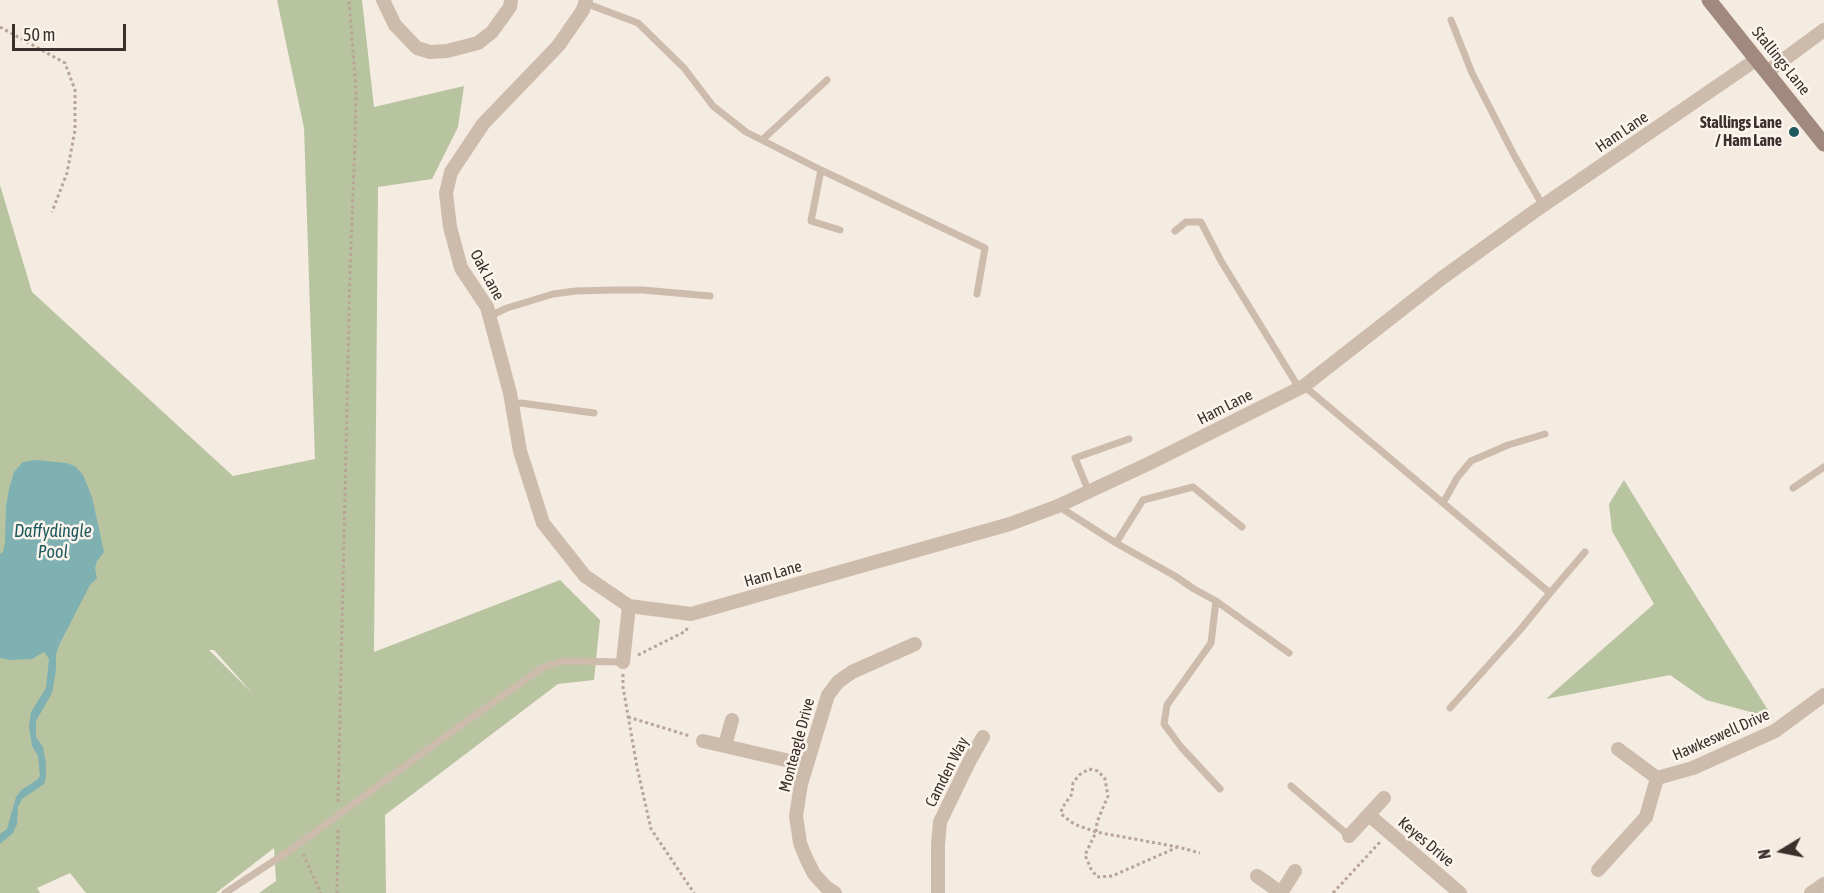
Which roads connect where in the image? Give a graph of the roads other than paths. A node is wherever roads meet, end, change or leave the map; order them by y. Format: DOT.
graph roads {
  1 [pos="383,0"];
  2 [pos="511,0"];
  3 [pos="1709,0"];
  4 [pos="586,2"];
  5 [pos="1451,20"];
  6 [pos="1824,30"];
  7 [pos="1757,59"];
  8 [pos="1767,72"];
  9 [pos="827,80"];
  10 [pos="762,140"];
  11 [pos="1824,144"];
  12 [pos="821,171"];
  13 [pos="1543,206"];
  14 [pos="840,230"];
  15 [pos="1175,231"];
  16 [pos="977,294"];
  17 [pos="710,296"];
  18 [pos="490,316"];
  19 [pos="1302,387"];
  20 [pos="512,404"];
  21 [pos="594,413"];
  22 [pos="1545,434"];
  23 [pos="1129,439"];
  24 [pos="1824,467"];
  25 [pos="1793,488"];
  26 [pos="1089,492"];
  27 [pos="1443,503"];
  28 [pos="1058,506"];
  29 [pos="1242,526"];
  30 [pos="1116,543"];
  31 [pos="1585,552"];
  32 [pos="1550,593"];
  33 [pos="1216,601"];
  34 [pos="629,606"];
  35 [pos="915,644"];
  36 [pos="1289,653"];
  37 [pos="623,662"];
  38 [pos="1824,695"];
  39 [pos="1449,708"];
  40 [pos="732,720"];
  41 [pos="983,737"];
  42 [pos="704,741"];
  43 [pos="725,745"];
  44 [pos="1618,749"];
  45 [pos="807,765"];
  46 [pos="1657,778"];
  47 [pos="1291,786"];
  48 [pos="1220,789"];
  49 [pos="1384,798"];
  50 [pos="1370,816"];
  51 [pos="1349,836"];
  52 [pos="1598,870"];
  53 [pos="1295,871"];
  54 [pos="1257,876"];
  55 [pos="1824,884"];
  56 [pos="225,893"];
  57 [pos="835,893"];
  58 [pos="938,893"];
  59 [pos="1281,893"];
  60 [pos="1460,893"];
  61 [pos="1811,893"];
  1 -- 2 [label="street"];
  3 -- 7 [label="main road, Stallings Lane"];
  4 -- 10 [label="lane"];
  4 -- 18 [label="street, Oak Lane"];
  5 -- 13 [label="lane"];
  6 -- 8 [label="street"];
  7 -- 8 [label="main road, Stallings Lane"];
  7 -- 13 [label="street, Ham Lane"];
  8 -- 11 [label="main road, Stallings Lane"];
  9 -- 10 [label="lane"];
  10 -- 12 [label="lane"];
  12 -- 14 [label="lane"];
  12 -- 16 [label="lane"];
  13 -- 19 [label="street, Ham Lane"];
  15 -- 19 [label="lane"];
  17 -- 18 [label="lane"];
  18 -- 20 [label="street, Oak Lane"];
  19 -- 26 [label="street, Ham Lane"];
  19 -- 27 [label="lane"];
  20 -- 21 [label="lane"];
  20 -- 34 [label="street, Oak Lane"];
  22 -- 27 [label="lane"];
  23 -- 26 [label="lane"];
  24 -- 25 [label="lane"];
  26 -- 28 [label="street, Ham Lane"];
  27 -- 32 [label="lane"];
  28 -- 30 [label="lane"];
  28 -- 34 [label="street, Ham Lane"];
  29 -- 30 [label="lane"];
  30 -- 33 [label="lane"];
  31 -- 32 [label="lane"];
  32 -- 39 [label="lane"];
  33 -- 36 [label="lane"];
  33 -- 48 [label="lane"];
  34 -- 37 [label="street"];
  35 -- 45 [label="street, Monteagle Drive"];
  37 -- 56 [label="lane"];
  38 -- 46 [label="street, Hawkeswell Drive"];
  40 -- 43 [label="street"];
  41 -- 58 [label="street, Camden Way"];
  42 -- 43 [label="street"];
  43 -- 45 [label="street"];
  44 -- 46 [label="street, Hawkeswell Drive"];
  45 -- 57 [label="street, Monteagle Drive"];
  46 -- 52 [label="street, Hawkeswell Drive"];
  47 -- 51 [label="lane"];
  49 -- 50 [label="street"];
  50 -- 51 [label="street"];
  50 -- 60 [label="street, Keyes Drive"];
  53 -- 59 [label="street"];
  54 -- 59 [label="street"];
  55 -- 61 [label="street"];
}
